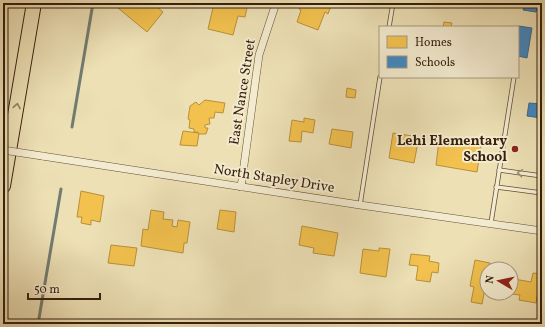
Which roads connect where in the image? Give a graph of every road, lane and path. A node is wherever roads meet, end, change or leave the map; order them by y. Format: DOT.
graph roads {
  1 [pos="34,3"];
  2 [pos="276,3"];
  3 [pos="393,3"];
  4 [pos="389,26"];
  5 [pos="380,78"];
  6 [pos="514,78"];
  7 [pos="3,150"];
  8 [pos="499,170"];
  9 [pos="542,176"];
  10 [pos="3,186"];
  11 [pos="241,187"];
  12 [pos="496,187"];
  13 [pos="542,193"];
  14 [pos="360,205"];
  15 [pos="491,224"];
  16 [pos="542,231"];
  10 -- 1 [label="highway, one-way"];
  2 -- 11 [label="street, East Nance Street"];
  3 -- 4 [label="lane"];
  5 -- 14 [label="lane"];
  6 -- 8 [label="lane"];
  7 -- 11 [label="street, North Stapley Drive, bridge"];
  9 -- 8 [label="lane, one-way"];
  8 -- 12 [label="lane"];
  11 -- 14 [label="street, North Stapley Drive"];
  12 -- 13 [label="lane"];
  12 -- 15 [label="lane"];
  14 -- 15 [label="street, North Stapley Drive"];
  15 -- 16 [label="street, North Stapley Drive"];
}
